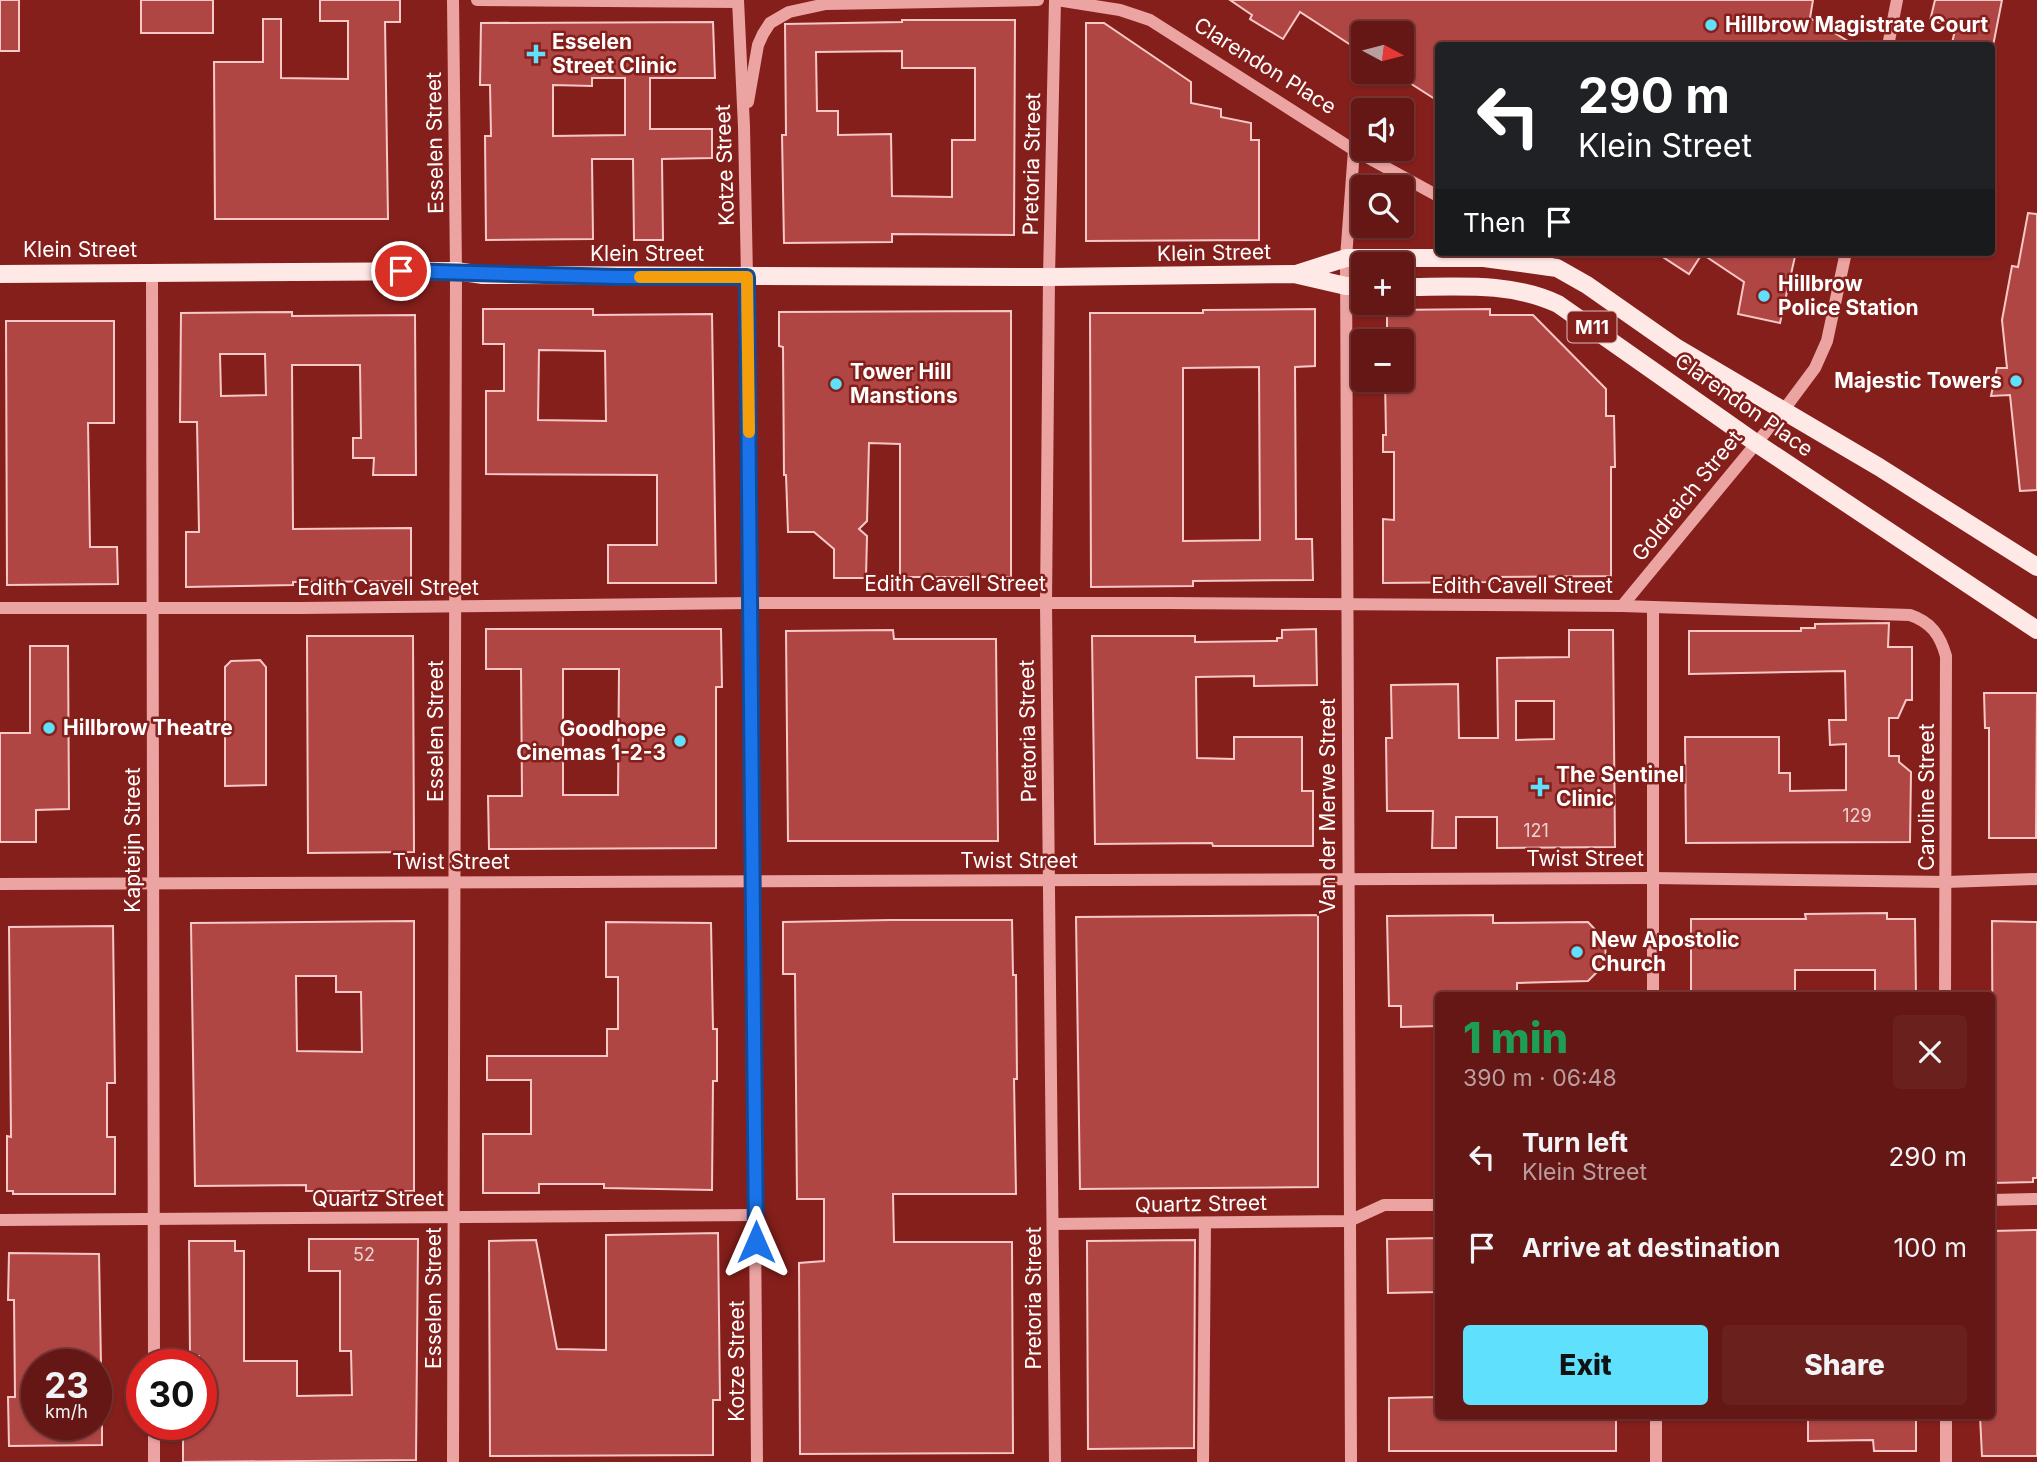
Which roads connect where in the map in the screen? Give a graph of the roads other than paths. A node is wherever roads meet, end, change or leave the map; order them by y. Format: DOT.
graph roads {
  1 [pos="453,0"];
  2 [pos="477,0"];
  3 [pos="1038,0"];
  4 [pos="1056,0"];
  5 [pos="1897,0"];
  6 [pos="738,1"];
  7 [pos="820,2"];
  8 [pos="1889,42"];
  9 [pos="744,127"];
  10 [pos="1351,148"];
  11 [pos="1353,161"];
  12 [pos="1374,161"];
  13 [pos="1435,194"];
  14 [pos="1538,256"];
  15 [pos="1845,256"];
  16 [pos="1346,258"];
  17 [pos="1557,268"];
  18 [pos="456,271"];
  19 [pos="152,272"];
  20 [pos="0,274"];
  21 [pos="1294,274"];
  22 [pos="1351,274"];
  23 [pos="747,277"];
  24 [pos="1049,277"];
  25 [pos="1351,285"];
  26 [pos="1414,287"];
  27 [pos="1354,315"];
  28 [pos="1783,411"];
  29 [pos="1756,443"];
  30 [pos="2037,567"];
  31 [pos="751,603"];
  32 [pos="1046,604"];
  33 [pos="1347,605"];
  34 [pos="1622,606"];
  35 [pos="456,607"];
  36 [pos="1653,607"];
  37 [pos="0,608"];
  38 [pos="154,609"];
  39 [pos="1910,615"];
  40 [pos="2037,630"];
  41 [pos="1652,877"];
  42 [pos="1348,879"];
  43 [pos="2037,879"];
  44 [pos="753,880"];
  45 [pos="1049,880"];
  46 [pos="454,881"];
  47 [pos="1947,882"];
  48 [pos="0,884"];
  49 [pos="152,884"];
  50 [pos="1653,992"];
  51 [pos="1945,992"];
  52 [pos="2037,1199"];
  53 [pos="1995,1200"];
  54 [pos="1435,1205"];
  55 [pos="756,1215"];
  56 [pos="453,1217"];
  57 [pos="154,1219"];
  58 [pos="0,1220"];
  59 [pos="1349,1221"];
  60 [pos="1205,1223"];
  61 [pos="1053,1224"];
  62 [pos="154,1349"];
  63 [pos="1656,1419"];
  64 [pos="1946,1419"];
  65 [pos="154,1440"];
  66 [pos="154,1462"];
  67 [pos="453,1462"];
  68 [pos="757,1462"];
  69 [pos="1055,1462"];
  70 [pos="1203,1462"];
  71 [pos="1351,1462"];
  72 [pos="1656,1462"];
  73 [pos="1946,1462"];
  1 -- 18 [label="street, Esselen Street"];
  2 -- 6 [label="street"];
  3 -- 7 [label="street"];
  4 -- 10 [label="street, Clarendon Place"];
  4 -- 24 [label="street, Pretoria Street"];
  5 -- 8 [label="street"];
  6 -- 9 [label="street, Kotze Street"];
  7 -- 9 [label="street"];
  9 -- 23 [label="street, Kotze Street"];
  11 -- 16 [label="street, Van der Merwe Street"];
  12 -- 13 [label="street, Clarendon Place"];
  14 -- 17 [label="street, Clarendon Place"];
  15 -- 28 [label="street, Goldreich Street"];
  16 -- 17 [label="main road, Klein Street"];
  16 -- 21 [label="main road, Klein Street"];
  16 -- 22 [label="street, Van der Merwe Street"];
  17 -- 28 [label="main road, Clarendon Place"];
  18 -- 19 [label="main road, Klein Street"];
  18 -- 23 [label="main road, Klein Street"];
  18 -- 35 [label="street, Esselen Street"];
  19 -- 20 [label="main road, Klein Street"];
  19 -- 38 [label="street, Kapteijn Street"];
  21 -- 24 [label="main road, Klein Street"];
  21 -- 25 [label="main road, Klein Street"];
  23 -- 24 [label="main road, Klein Street"];
  23 -- 31 [label="street, Kotze Street"];
  24 -- 32 [label="street, Pretoria Street"];
  26 -- 29 [label="main road, Clarendon Place / M11"];
  27 -- 33 [label="street, Van der Merwe Street"];
  28 -- 29 [label="street, Goldreich Street"];
  28 -- 30 [label="main road, Clarendon Place"];
  29 -- 34 [label="street, Goldreich Street"];
  29 -- 40 [label="main road, Clarendon Place / M11"];
  31 -- 32 [label="street, Edith Cavell Street"];
  31 -- 35 [label="street, Edith Cavell Street"];
  31 -- 44 [label="street, Kotze Street"];
  32 -- 33 [label="street, Edith Cavell Street"];
  32 -- 45 [label="street, Pretoria Street"];
  33 -- 34 [label="street, Edith Cavell Street"];
  33 -- 42 [label="street, Van der Merwe Street"];
  34 -- 36 [label="street, Edith Cavell Street"];
  35 -- 38 [label="street, Edith Cavell Street"];
  35 -- 46 [label="street, Esselen Street"];
  36 -- 39 [label="street, Edith Cavell Street"];
  36 -- 41 [label="street"];
  37 -- 38 [label="street, Edith Cavell Street"];
  38 -- 49 [label="street, Kapteijn Street"];
  39 -- 47 [label="street, Caroline Street"];
  41 -- 42 [label="street, Twist Street"];
  41 -- 47 [label="street, Twist Street"];
  41 -- 50 [label="street"];
  42 -- 45 [label="street, Twist Street"];
  42 -- 59 [label="street, Van der Merwe Street"];
  43 -- 47 [label="street, Twist Street"];
  44 -- 45 [label="street, Twist Street"];
  44 -- 46 [label="street, Twist Street"];
  44 -- 55 [label="street, Kotze Street"];
  45 -- 61 [label="street, Pretoria Street"];
  46 -- 49 [label="street, Twist Street"];
  46 -- 56 [label="street, Esselen Street"];
  47 -- 51 [label="street, Caroline Street"];
  48 -- 49 [label="street, Twist Street"];
  49 -- 57 [label="street, Kapteijn Street"];
  52 -- 53 [label="street"];
  54 -- 59 [label="street"];
  55 -- 56 [label="street, Quartz Street"];
  55 -- 68 [label="street, Kotze Street"];
  56 -- 57 [label="street, Quartz Street"];
  56 -- 67 [label="street, Esselen Street"];
  57 -- 58 [label="street, Quartz Street"];
  57 -- 62 [label="street, Kapteijn Street"];
  59 -- 60 [label="street, Quartz Street"];
  59 -- 71 [label="street, Van der Merwe Street"];
  60 -- 61 [label="street, Quartz Street"];
  60 -- 70 [label="street"];
  61 -- 69 [label="street, Pretoria Street"];
  63 -- 72 [label="street"];
  64 -- 73 [label="street"];
  65 -- 66 [label="street"];
}
